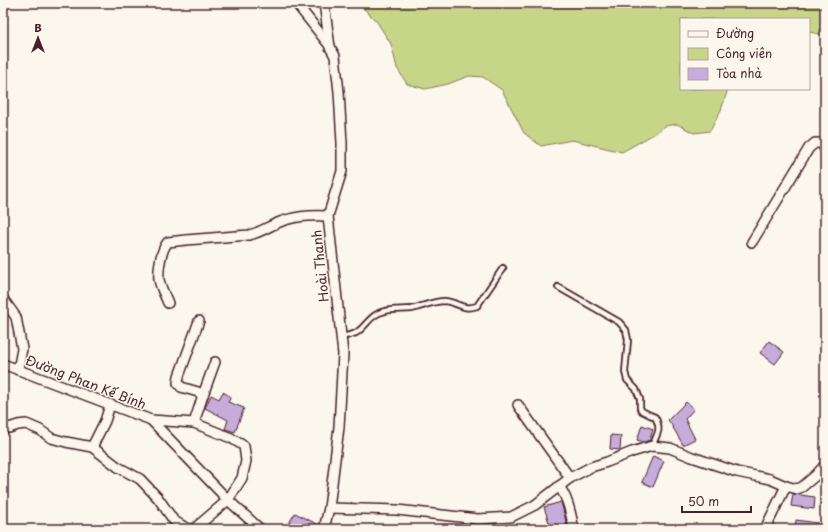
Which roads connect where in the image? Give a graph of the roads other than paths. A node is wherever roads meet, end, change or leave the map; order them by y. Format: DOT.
graph roads {
  1 [pos="296,3"];
  2 [pos="324,3"];
  3 [pos="330,47"];
  4 [pos="825,149"];
  5 [pos="328,216"];
  6 [pos="752,242"];
  7 [pos="503,268"];
  8 [pos="558,287"];
  9 [pos="3,299"];
  10 [pos="168,303"];
  11 [pos="199,321"];
  12 [pos="341,337"];
  13 [pos="215,362"];
  14 [pos="3,364"];
  15 [pos="18,370"];
  16 [pos="203,395"];
  17 [pos="110,405"];
  18 [pos="518,405"];
  19 [pos="152,420"];
  20 [pos="194,423"];
  21 [pos="3,426"];
  22 [pos="652,446"];
  23 [pos="92,447"];
  24 [pos="825,465"];
  25 [pos="570,478"];
  26 [pos="559,486"];
  27 [pos="786,486"];
  28 [pos="228,500"];
  29 [pos="329,508"];
  30 [pos="188,529"];
  31 [pos="194,529"];
  32 [pos="260,529"];
  33 [pos="324,529"];
  34 [pos="574,529"];
  35 [pos="765,529"];
  1 -- 3 [label="street"];
  2 -- 3 [label="street, Hoài Thanh"];
  3 -- 5 [label="street, Hoài Thanh"];
  4 -- 6 [label="street"];
  5 -- 10 [label="street"];
  5 -- 12 [label="street, Hoài Thanh"];
  7 -- 12 [label="lane"];
  8 -- 22 [label="lane"];
  9 -- 15 [label="street"];
  11 -- 16 [label="street"];
  12 -- 29 [label="street, Hoài Thanh"];
  13 -- 16 [label="street"];
  14 -- 15 [label="street, Đường Phan Kế Bính"];
  15 -- 17 [label="street, Đường Phan Kế Bính"];
  16 -- 20 [label="street"];
  17 -- 19 [label="street, Đường Phan Kế Bính"];
  17 -- 23 [label="street"];
  18 -- 25 [label="street"];
  19 -- 20 [label="street"];
  19 -- 28 [label="street, Đường Phan Kế Bính"];
  20 -- 28 [label="street"];
  21 -- 23 [label="street"];
  22 -- 25 [label="street"];
  22 -- 27 [label="street"];
  23 -- 30 [label="street"];
  24 -- 27 [label="street"];
  25 -- 26 [label="street"];
  26 -- 29 [label="street"];
  26 -- 34 [label="street"];
  27 -- 35 [label="street"];
  28 -- 31 [label="street"];
  28 -- 32 [label="street, Đường Phan Kế Bính"];
  29 -- 33 [label="street, Hoài Thanh"];
}
